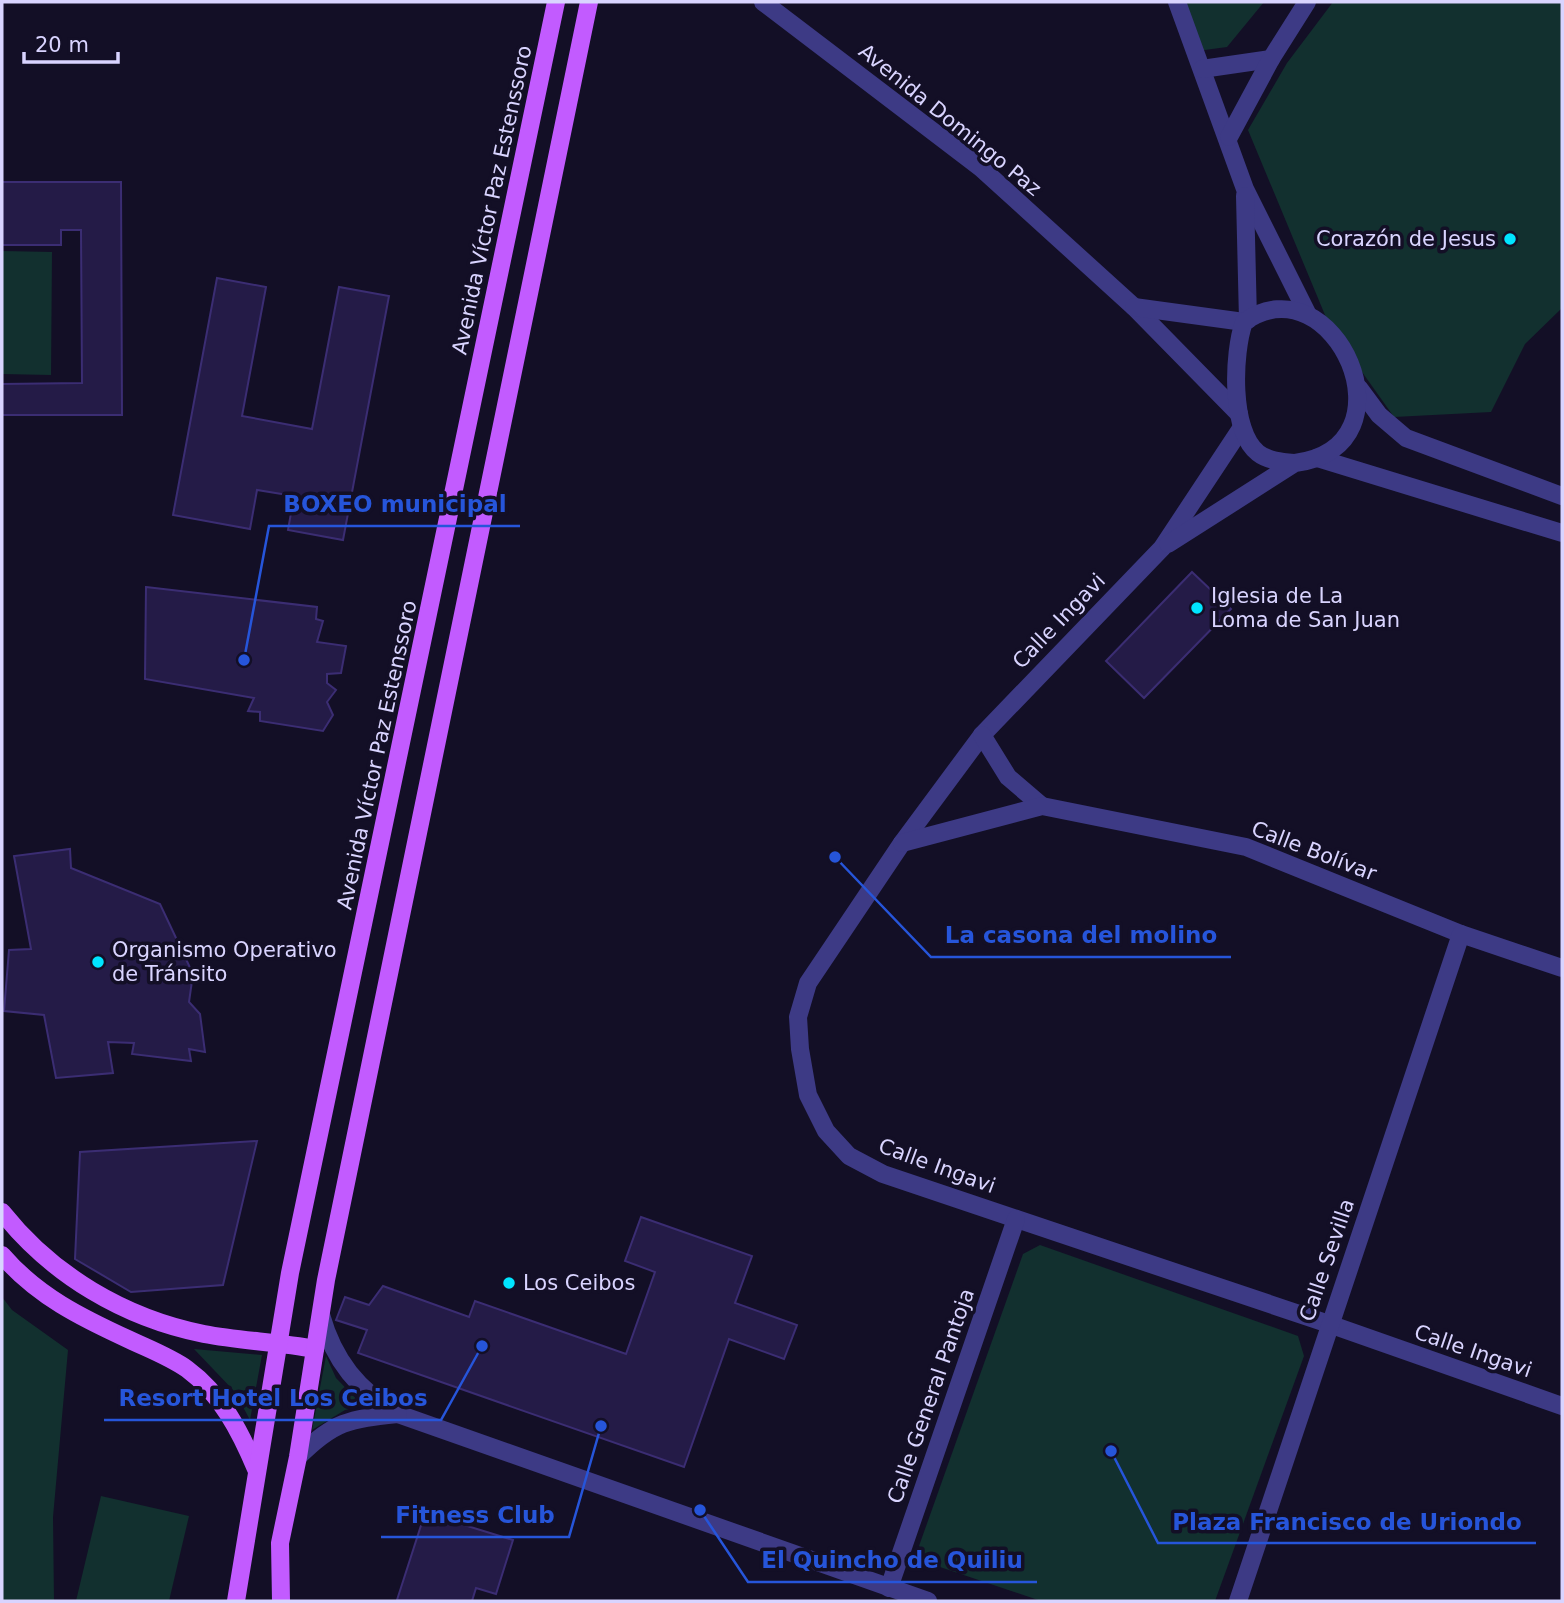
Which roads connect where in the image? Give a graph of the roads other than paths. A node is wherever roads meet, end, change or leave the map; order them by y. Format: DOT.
graph roads {
  1 [pos="556,2"];
  2 [pos="589,2"];
  3 [pos="763,2"];
  4 [pos="1177,2"];
  5 [pos="1307,2"];
  6 [pos="1271,59"];
  7 [pos="1202,69"];
  8 [pos="1229,137"];
  9 [pos="1245,189"];
  10 [pos="1135,307"];
  11 [pos="1307,313"];
  12 [pos="1246,321"];
  13 [pos="1359,388"];
  14 [pos="1240,420"];
  15 [pos="1317,458"];
  16 [pos="1295,463"];
  17 [pos="1562,496"];
  18 [pos="1561,532"];
  19 [pos="1162,548"];
  20 [pos="982,735"];
  21 [pos="1042,806"];
  22 [pos="902,843"];
  23 [pos="1461,934"];
  24 [pos="1562,968"];
  25 [pos="2,1212"];
  26 [pos="1016,1219"];
  27 [pos="2,1255"];
  28 [pos="321,1315"];
  29 [pos="1329,1324"];
  30 [pos="281,1343"];
  31 [pos="315,1349"];
  32 [pos="1562,1406"];
  33 [pos="398,1414"];
  34 [pos="298,1457"];
  35 [pos="256,1469"];
  36 [pos="889,1588"];
  37 [pos="236,1601"];
  38 [pos="281,1601"];
  39 [pos="928,1601"];
  40 [pos="1238,1601"];
  1 -- 30 [label="main road, Avenida Víctor Paz Estenssoro"];
  2 -- 28 [label="main road"];
  3 -- 10 [label="street, Avenida Domingo Paz"];
  4 -- 7 [label="street"];
  5 -- 6 [label="street"];
  6 -- 7 [label="street"];
  6 -- 8 [label="street"];
  7 -- 8 [label="street"];
  8 -- 9 [label="street"];
  9 -- 11 [label="street"];
  9 -- 12 [label="street"];
  10 -- 12 [label="street"];
  10 -- 14 [label="street, Avenida Domingo Paz"];
  11 -- 12 [label="street"];
  11 -- 13 [label="street"];
  12 -- 14 [label="street"];
  13 -- 15 [label="street"];
  13 -- 17 [label="street"];
  14 -- 16 [label="street"];
  14 -- 19 [label="street, Calle Ingavi"];
  15 -- 16 [label="street"];
  15 -- 18 [label="street"];
  16 -- 19 [label="street, Calle Ingavi"];
  19 -- 20 [label="street, Calle Ingavi"];
  20 -- 21 [label="street"];
  20 -- 22 [label="street, Calle Ingavi"];
  21 -- 22 [label="street"];
  21 -- 23 [label="street, Calle Bolívar"];
  22 -- 26 [label="street, Calle Ingavi"];
  23 -- 24 [label="street, Calle Bolívar"];
  23 -- 29 [label="street, Calle Sevilla"];
  25 -- 30 [label="main road"];
  26 -- 29 [label="street, Calle Ingavi"];
  26 -- 36 [label="street, Calle General Pantoja"];
  27 -- 35 [label="main road"];
  28 -- 31 [label="main road"];
  28 -- 33 [label="street"];
  29 -- 32 [label="street, Calle Ingavi"];
  29 -- 40 [label="street, Calle Sevilla"];
  30 -- 31 [label="main road"];
  30 -- 35 [label="main road, Avenida Víctor Paz Estenssoro"];
  31 -- 34 [label="main road"];
  33 -- 34 [label="street"];
  33 -- 36 [label="street"];
  34 -- 38 [label="main road"];
  35 -- 37 [label="main road, Avenida Víctor Paz Estenssoro"];
  36 -- 39 [label="street"];
}
